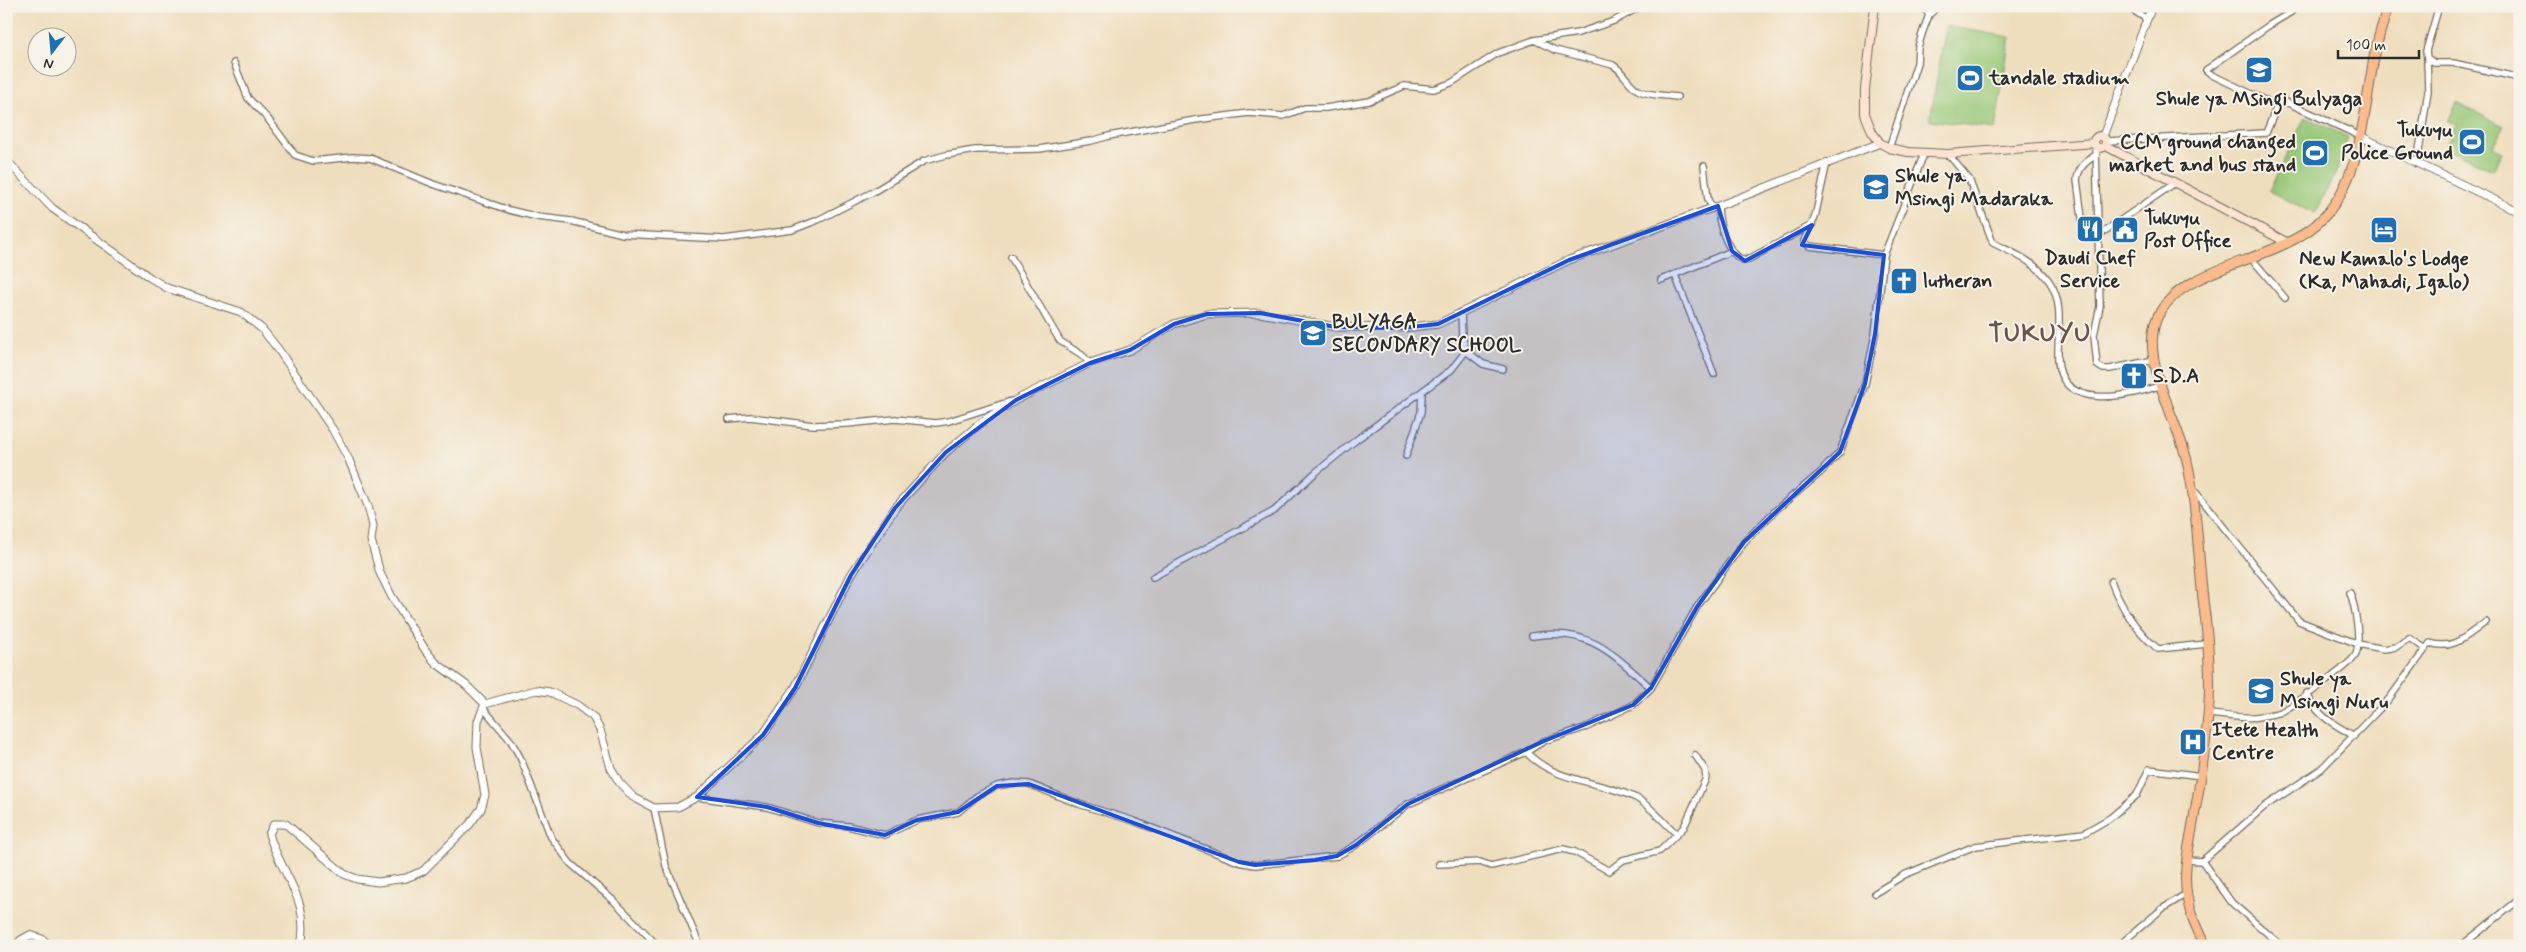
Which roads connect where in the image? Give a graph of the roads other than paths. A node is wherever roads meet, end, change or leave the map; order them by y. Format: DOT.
graph roads {
  1 [pos="1640,6"];
  2 [pos="1875,6"];
  3 [pos="1923,6"];
  4 [pos="1938,6"];
  5 [pos="2126,6"];
  6 [pos="2152,6"];
  7 [pos="2388,6"];
  8 [pos="2439,6"];
  9 [pos="2292,12"];
  10 [pos="1929,15"];
  11 [pos="2147,19"];
  12 [pos="1534,40"];
  13 [pos="2426,58"];
  14 [pos="234,63"];
  15 [pos="2520,78"];
  16 [pos="1677,97"];
  17 [pos="2277,106"];
  18 [pos="2360,136"];
  19 [pos="2105,141"];
  20 [pos="1880,142"];
  21 [pos="1889,148"];
  22 [pos="2096,148"];
  23 [pos="1924,154"];
  24 [pos="1948,154"];
  25 [pos="6,160"];
  26 [pos="1827,162"];
  27 [pos="2417,164"];
  28 [pos="1704,166"];
  29 [pos="2175,182"];
  30 [pos="1715,207"];
  31 [pos="2520,212"];
  32 [pos="1812,225"];
  33 [pos="2099,234"];
  34 [pos="2288,243"];
  35 [pos="1732,251"];
  36 [pos="1884,255"];
  37 [pos="1011,258"];
  38 [pos="2252,259"];
  39 [pos="1675,275"];
  40 [pos="1661,280"];
  41 [pos="2286,298"];
  42 [pos="1461,312"];
  43 [pos="1466,351"];
  44 [pos="2154,360"];
  45 [pos="1090,363"];
  46 [pos="1503,369"];
  47 [pos="1714,374"];
  48 [pos="2162,385"];
  49 [pos="1422,394"];
  50 [pos="1016,400"];
  51 [pos="729,419"];
  52 [pos="1406,456"];
  53 [pos="2191,487"];
  54 [pos="1153,577"];
  55 [pos="2110,581"];
  56 [pos="2350,592"];
  57 [pos="2486,622"];
  58 [pos="1532,636"];
  59 [pos="2207,644"];
  60 [pos="2358,644"];
  61 [pos="2426,649"];
  62 [pos="1650,688"];
  63 [pos="2307,693"];
  64 [pos="484,706"];
  65 [pos="2208,714"];
  66 [pos="2354,736"];
  67 [pos="1526,752"];
  68 [pos="1695,755"];
  69 [pos="2200,776"];
  70 [pos="697,797"];
  71 [pos="654,808"];
  72 [pos="1676,834"];
  73 [pos="2187,860"];
  74 [pos="2202,861"];
  75 [pos="1439,864"];
  76 [pos="1875,893"];
  77 [pos="2186,894"];
  78 [pos="2520,899"];
  79 [pos="16,946"];
  80 [pos="51,946"];
  81 [pos="301,946"];
  82 [pos="658,946"];
  83 [pos="700,946"];
  84 [pos="1049,946"];
  85 [pos="1058,946"];
  86 [pos="2118,946"];
  87 [pos="2205,946"];
  88 [pos="2282,946"];
  89 [pos="2461,946"];
  1 -- 12 [label="street"];
  2 -- 20 [label="main road"];
  3 -- 10 [label="street"];
  4 -- 10 [label="street"];
  5 -- 11 [label="street"];
  6 -- 11 [label="street"];
  7 -- 18 [label="highway"];
  8 -- 13 [label="street"];
  9 -- 17 [label="street"];
  10 -- 21 [label="street"];
  11 -- 19 [label="street"];
  12 -- 14 [label="street"];
  12 -- 16 [label="street"];
  13 -- 15 [label="street"];
  13 -- 27 [label="street"];
  17 -- 18 [label="street"];
  17 -- 19 [label="street"];
  18 -- 27 [label="street"];
  18 -- 34 [label="highway"];
  19 -- 22 [label="main road"];
  19 -- 22 [label="main road"];
  19 -- 29 [label="main road"];
  20 -- 21 [label="main road"];
  20 -- 26 [label="street"];
  21 -- 23 [label="main road"];
  22 -- 24 [label="main road"];
  22 -- 33 [label="street"];
  22 -- 33 [label="street"];
  23 -- 24 [label="main road"];
  23 -- 36 [label="street"];
  24 -- 48 [label="street"];
  25 -- 64 [label="street"];
  26 -- 30 [label="street"];
  26 -- 32 [label="street"];
  27 -- 31 [label="street"];
  28 -- 30 [label="street"];
  29 -- 33 [label="street"];
  29 -- 34 [label="main road"];
  30 -- 35 [label="street"];
  30 -- 42 [label="street"];
  32 -- 35 [label="street"];
  32 -- 36 [label="street"];
  33 -- 44 [label="street"];
  34 -- 38 [label="highway"];
  35 -- 39 [label="street"];
  36 -- 62 [label="street"];
  37 -- 45 [label="street"];
  38 -- 41 [label="street"];
  38 -- 44 [label="highway"];
  39 -- 40 [label="street"];
  39 -- 47 [label="street"];
  42 -- 43 [label="street"];
  42 -- 45 [label="street"];
  43 -- 46 [label="street"];
  43 -- 49 [label="street"];
  44 -- 48 [label="highway"];
  45 -- 50 [label="street"];
  48 -- 53 [label="highway"];
  49 -- 52 [label="street"];
  49 -- 54 [label="street"];
  50 -- 51 [label="street"];
  50 -- 70 [label="street"];
  53 -- 59 [label="highway"];
  53 -- 60 [label="street"];
  55 -- 59 [label="street"];
  56 -- 60 [label="street"];
  57 -- 61 [label="street"];
  58 -- 62 [label="street"];
  59 -- 65 [label="highway"];
  60 -- 61 [label="street"];
  60 -- 63 [label="street"];
  61 -- 66 [label="street"];
  62 -- 67 [label="street"];
  63 -- 65 [label="street"];
  63 -- 66 [label="street"];
  64 -- 71 [label="street"];
  64 -- 81 [label="street"];
  64 -- 82 [label="street"];
  65 -- 69 [label="highway"];
  66 -- 74 [label="street"];
  67 -- 70 [label="street"];
  67 -- 72 [label="street"];
  68 -- 72 [label="street"];
  69 -- 73 [label="highway"];
  69 -- 76 [label="street"];
  70 -- 71 [label="street"];
  71 -- 83 [label="street"];
  72 -- 75 [label="street"];
  73 -- 74 [label="street"];
  73 -- 77 [label="highway"];
  74 -- 88 [label="street"];
  77 -- 86 [label="street"];
  77 -- 87 [label="highway"];
  78 -- 89 [label="street"];
  79 -- 80 [label="street"];
  84 -- 85 [label="street"];
}
